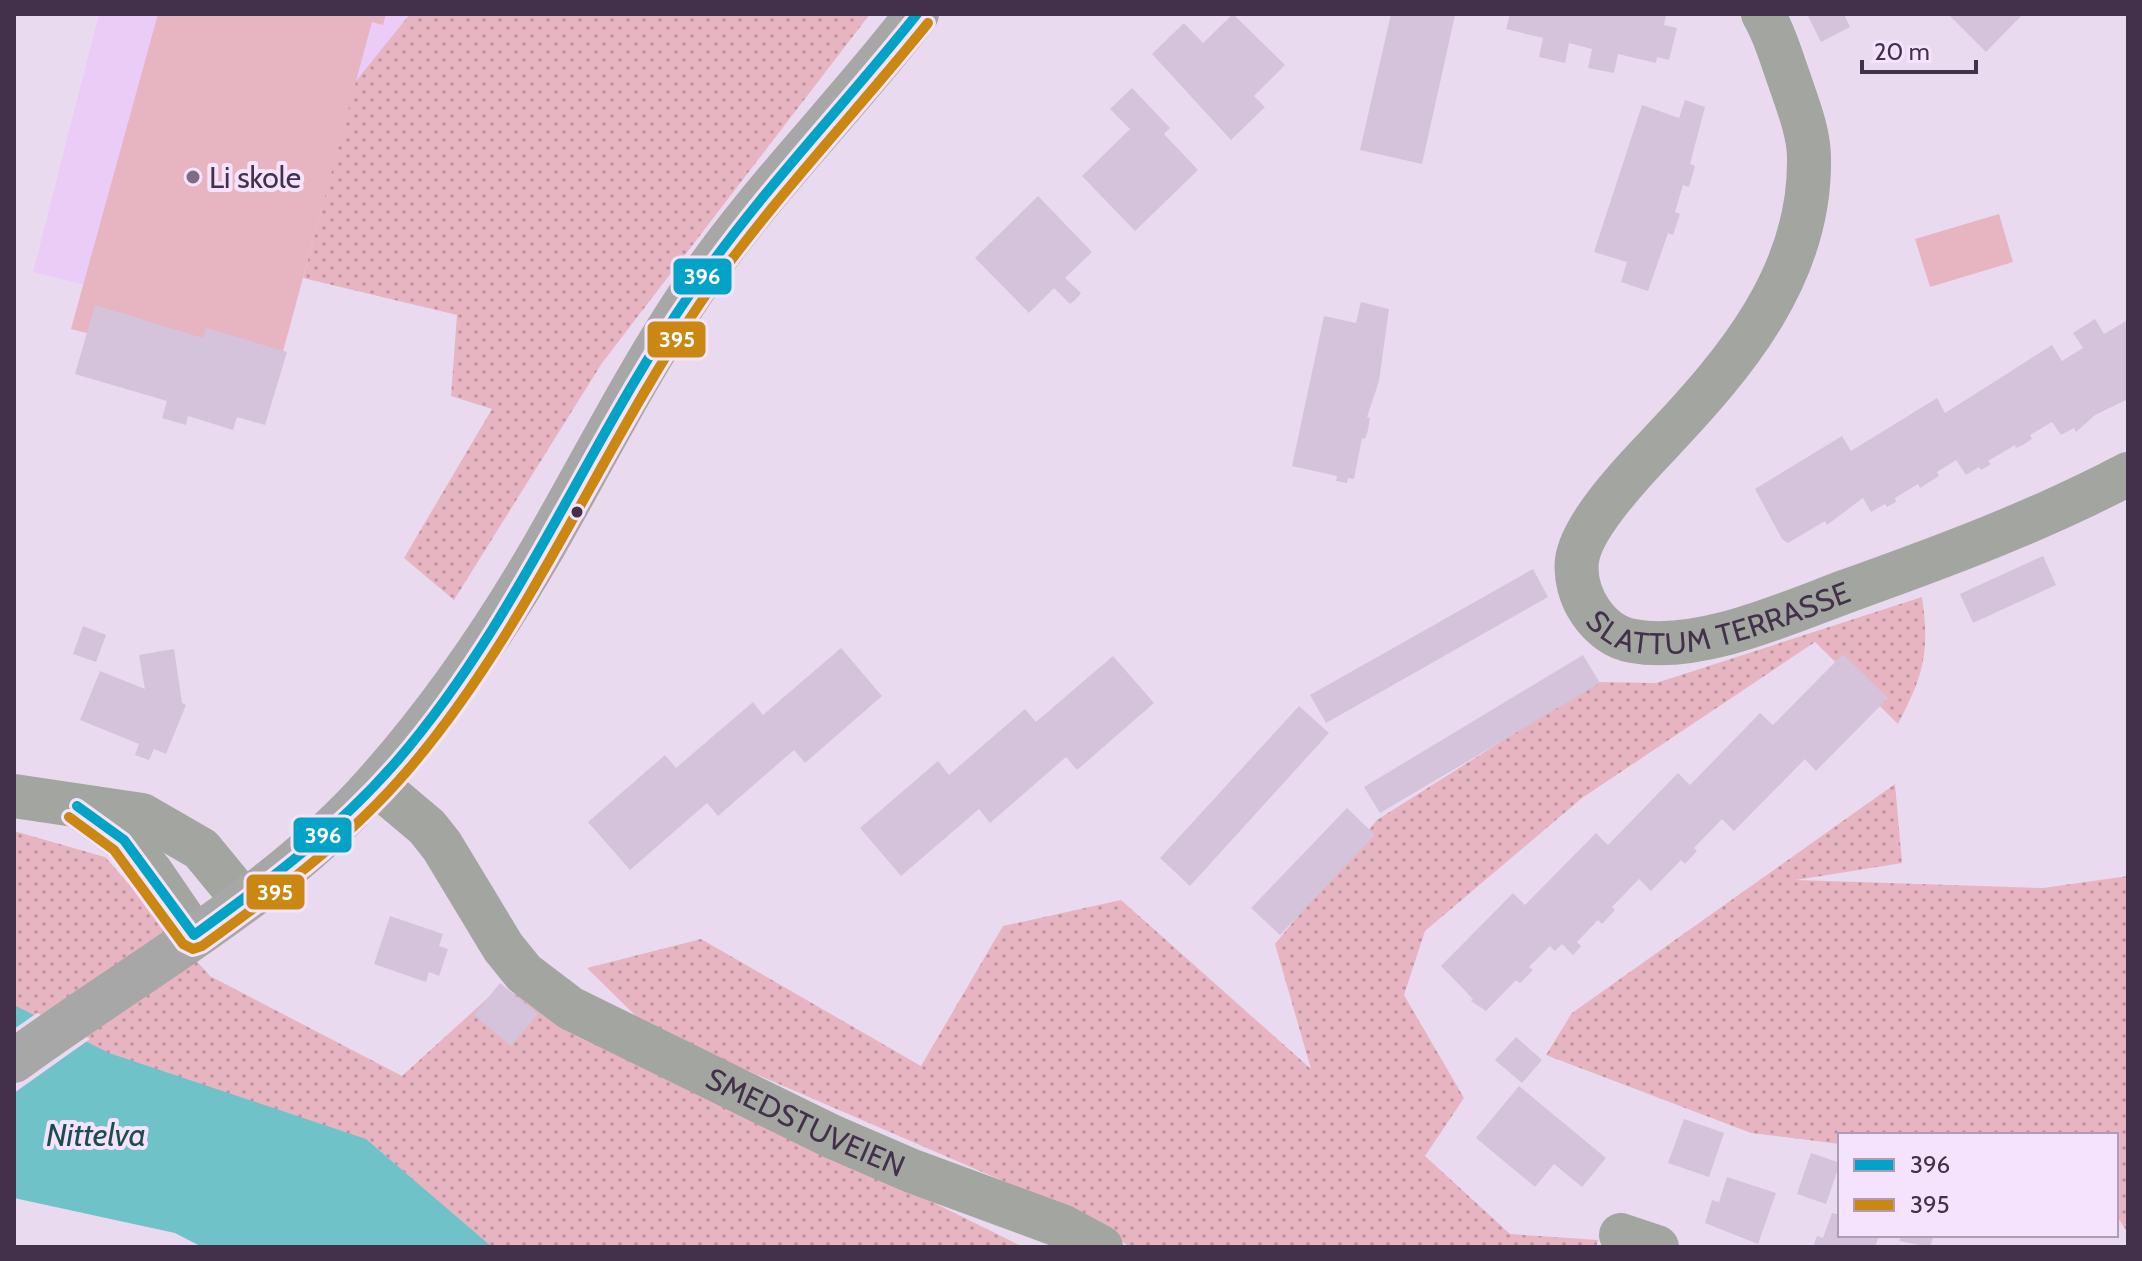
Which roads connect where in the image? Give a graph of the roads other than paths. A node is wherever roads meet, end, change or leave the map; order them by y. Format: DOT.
graph roads {
  1 [pos="917,14"];
  2 [pos="1763,14"];
  3 [pos="2128,474"];
  4 [pos="376,784"];
  5 [pos="14,796"];
  6 [pos="77,806"];
  7 [pos="243,900"];
  8 [pos="194,935"];
  9 [pos="14,1061"];
  10 [pos="1101,1247"];
  1 -- 4 [label="main road"];
  2 -- 3 [label="street, SLATTUM TERRASSE"];
  4 -- 7 [label="main road"];
  4 -- 10 [label="street, SMEDSTUVEIEN"];
  5 -- 6 [label="street"];
  6 -- 7 [label="street"];
  6 -- 8 [label="street"];
  7 -- 8 [label="main road"];
  8 -- 9 [label="main road"];
}
